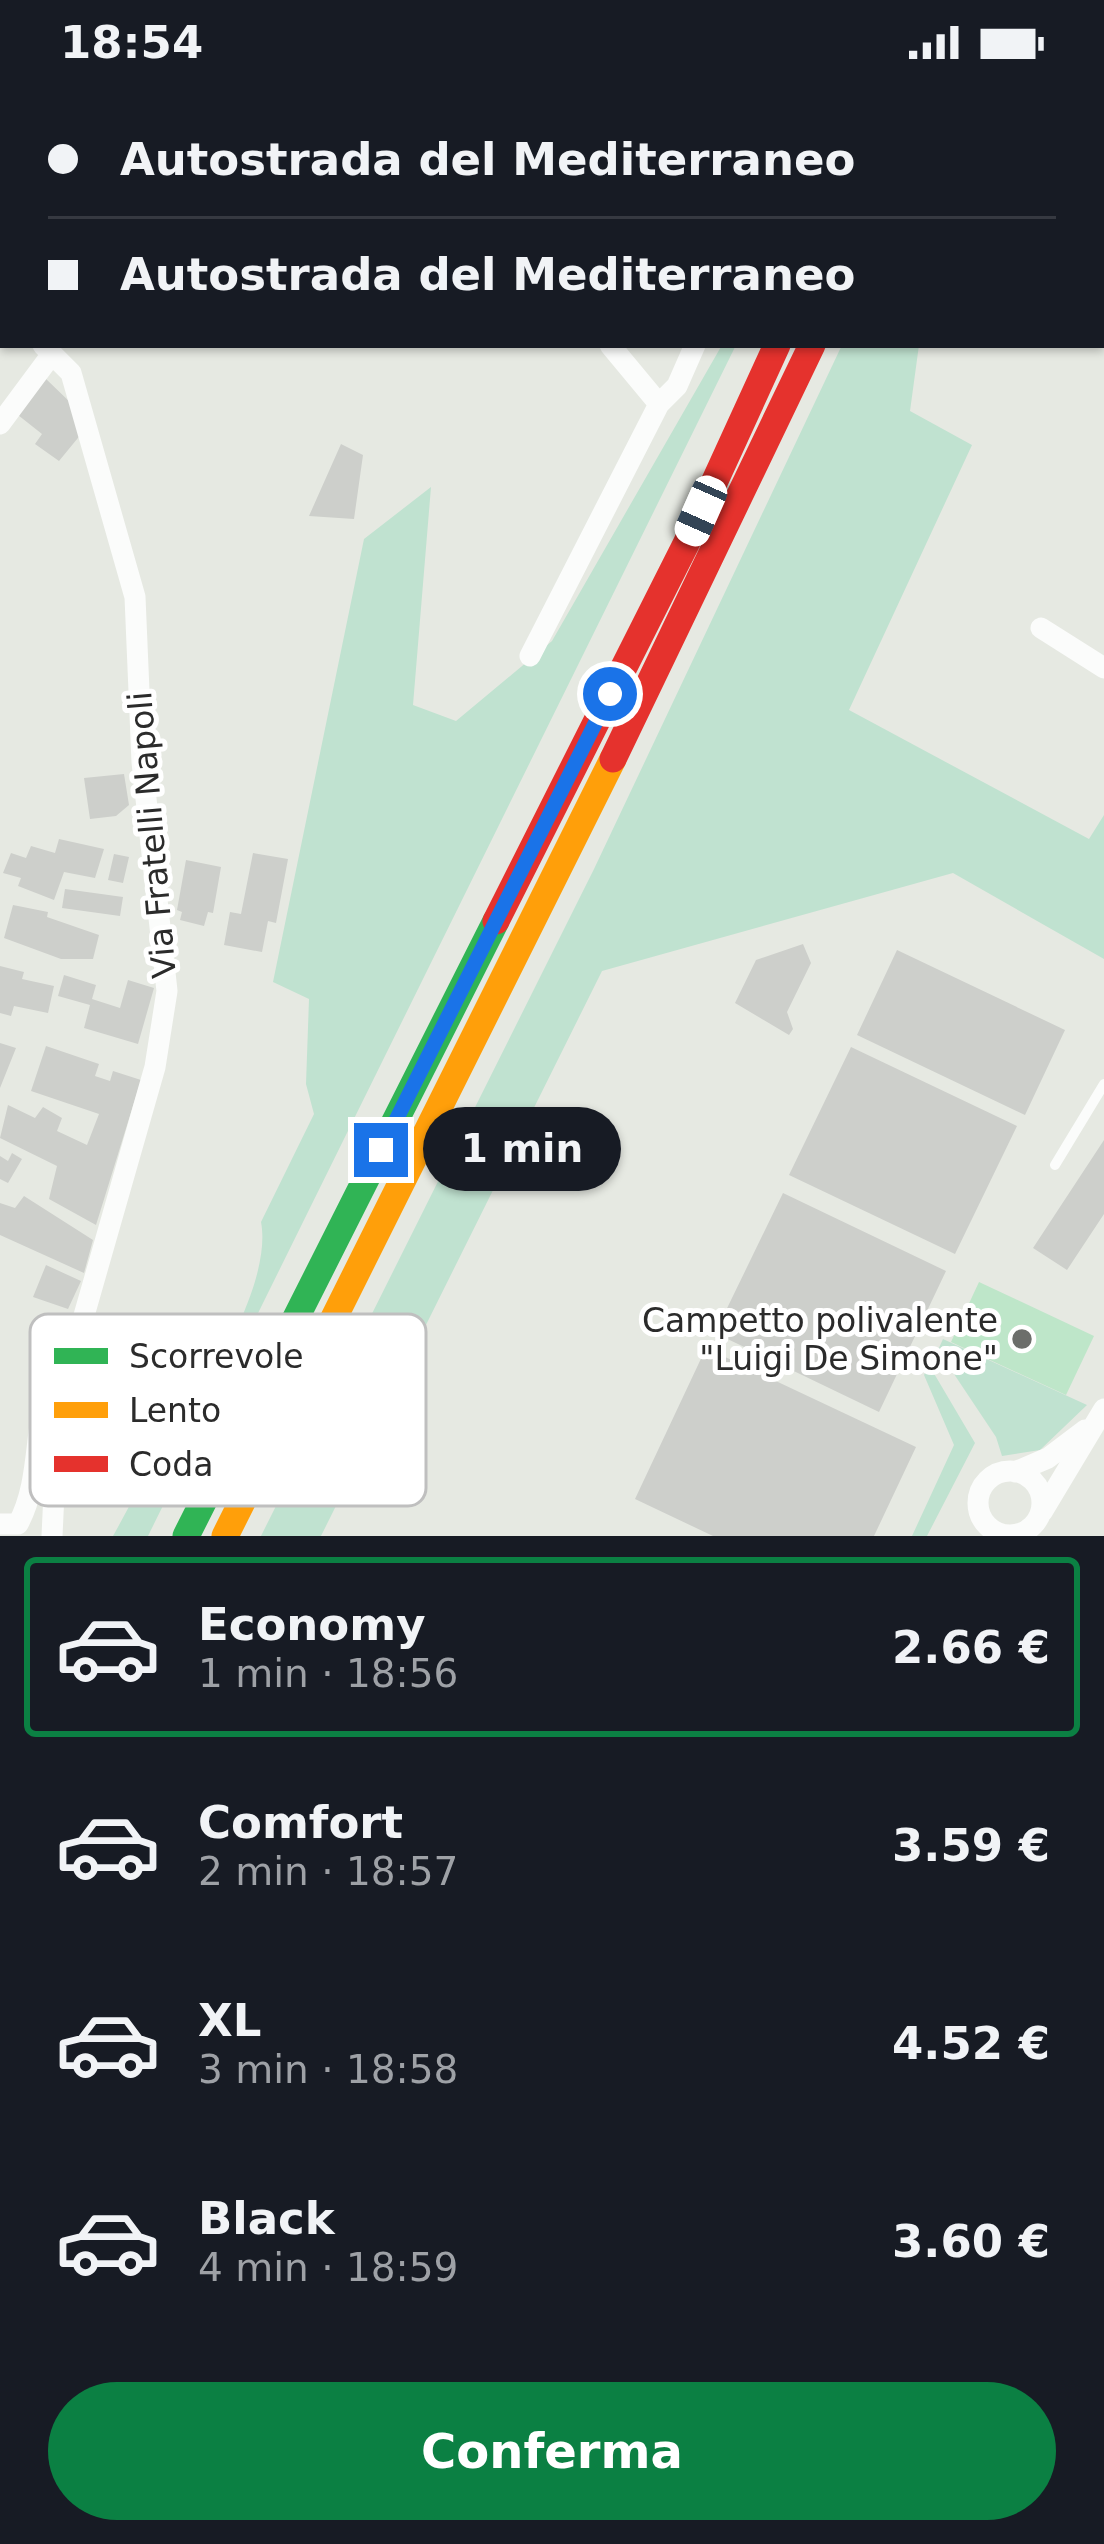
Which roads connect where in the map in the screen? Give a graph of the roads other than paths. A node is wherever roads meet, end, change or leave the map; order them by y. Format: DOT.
graph roads {
  1 [pos="612,348"];
  2 [pos="694,348"];
  3 [pos="776,348"];
  4 [pos="811,348"];
  5 [pos="48,350"];
  6 [pos="659,404"];
  7 [pos="0,424"];
  8 [pos="1041,628"];
  9 [pos="530,656"];
  10 [pos="1104,668"];
  11 [pos="1104,1084"];
  12 [pos="1055,1165"];
  13 [pos="392,1204"];
  14 [pos="85,1314"];
  15 [pos="298,1314"];
  16 [pos="337,1314"];
  17 [pos="349,1314"];
  18 [pos="1102,1416"];
  19 [pos="1016,1472"];
  20 [pos="30,1482"];
  21 [pos="53,1506"];
  22 [pos="201,1506"];
  23 [pos="240,1506"];
  24 [pos="254,1506"];
  25 [pos="0,1524"];
  26 [pos="1033,1526"];
  27 [pos="982,1527"];
  28 [pos="52,1536"];
  29 [pos="186,1536"];
  30 [pos="225,1536"];
  31 [pos="239,1536"];
  1 -- 6 [label="street"];
  2 -- 6 [label="street"];
  3 -- 15 [label="highway"];
  4 -- 13 [label="highway"];
  5 -- 7 [label="street"];
  5 -- 14 [label="street, Via Fratelli Napoli"];
  6 -- 9 [label="street"];
  8 -- 10 [label="street"];
  11 -- 12 [label="lane"];
  13 -- 16 [label="highway"];
  13 -- 17 [label="highway"];
  18 -- 19 [label="street"];
  18 -- 26 [label="street"];
  19 -- 26 [label="street"];
  19 -- 27 [label="street"];
  20 -- 25 [label="street, Via Fratelli Napoli"];
  21 -- 28 [label="street, Via Fratelli Napoli"];
  22 -- 29 [label="highway"];
  23 -- 30 [label="highway"];
  24 -- 31 [label="highway"];
  26 -- 27 [label="street"];
}
